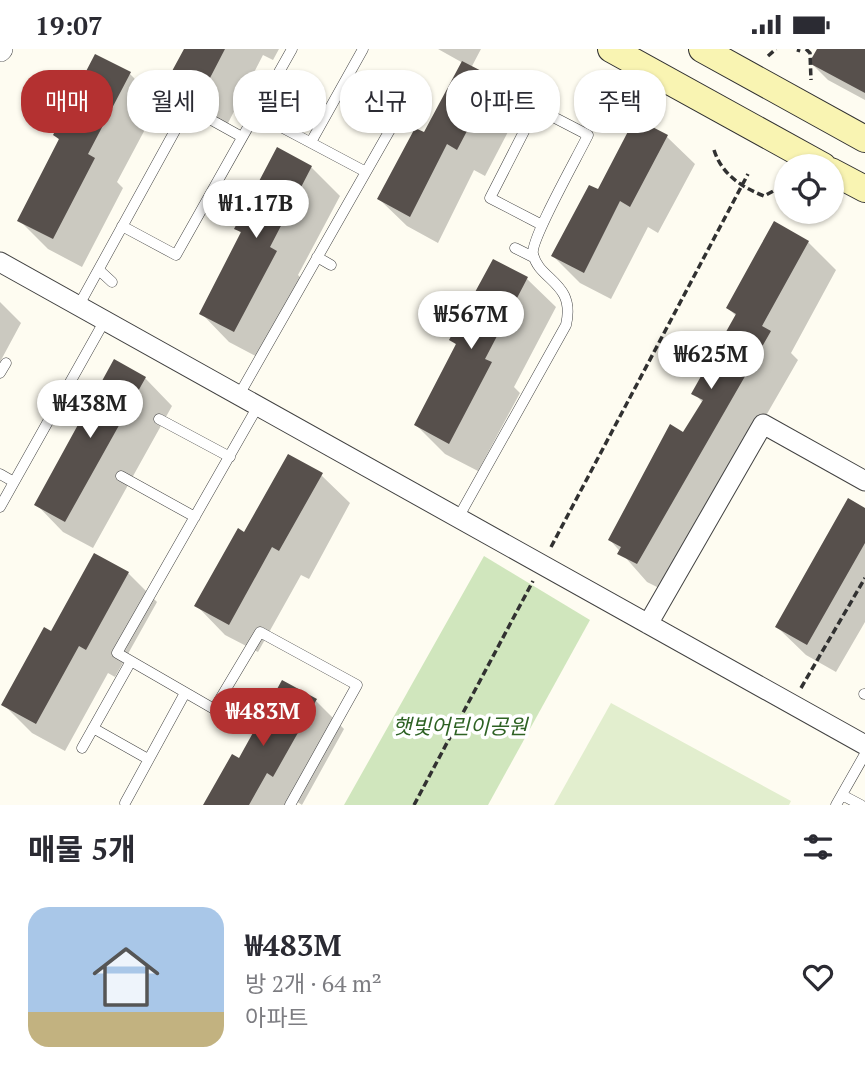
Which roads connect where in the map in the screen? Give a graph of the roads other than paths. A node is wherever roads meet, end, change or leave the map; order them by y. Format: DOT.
graph roads {
  1 [pos="292,49"];
  2 [pos="363,49"];
  3 [pos="611,49"];
  4 [pos="702,49"];
  5 [pos="280,70"];
  6 [pos="244,133"];
  7 [pos="294,133"];
  8 [pos="388,133"];
  9 [pos="242,137"];
  10 [pos="865,139"];
  11 [pos="311,142"];
  12 [pos="801,154"];
  13 [pos="366,171"];
  14 [pos="844,178"];
  15 [pos="865,189"];
  16 [pos="542,225"];
  17 [pos="122,226"];
  18 [pos="515,248"];
  19 [pos="317,257"];
  20 [pos="533,257"];
  21 [pos="0,262"];
  22 [pos="331,265"];
  23 [pos="99,269"];
  24 [pos="112,282"];
  25 [pos="79,305"];
  26 [pos="105,320"];
  27 [pos="6,363"];
  28 [pos="0,373"];
  29 [pos="239,395"];
  30 [pos="258,406"];
  31 [pos="159,419"];
  32 [pos="230,457"];
  33 [pos="0,474"];
  34 [pos="121,476"];
  35 [pos="865,481"];
  36 [pos="14,482"];
  37 [pos="0,507"];
  38 [pos="195,517"];
  39 [pos="458,518"];
  40 [pos="648,624"];
  41 [pos="131,661"];
  42 [pos="185,692"];
  43 [pos="93,728"];
  44 [pos="865,745"];
  45 [pos="82,748"];
  46 [pos="865,754"];
  47 [pos="148,759"];
  48 [pos="842,795"];
  49 [pos="125,803"];
  50 [pos="290,805"];
  51 [pos="836,805"];
  52 [pos="861,805"];
  1 -- 5 [label="lane"];
  2 -- 11 [label="lane"];
  3 -- 12 [label="main road"];
  4 -- 10 [label="main road"];
  6 -- 9 [label="lane"];
  7 -- 11 [label="lane"];
  8 -- 13 [label="lane"];
  9 -- 17 [label="lane"];
  9 -- 17 [label="lane"];
  11 -- 13 [label="lane"];
  13 -- 19 [label="lane"];
  14 -- 15 [label="main road"];
  16 -- 16 [label="lane"];
  16 -- 20 [label="lane"];
  17 -- 23 [label="lane"];
  18 -- 20 [label="lane"];
  19 -- 22 [label="lane"];
  19 -- 29 [label="lane"];
  20 -- 39 [label="lane"];
  21 -- 25 [label="street"];
  23 -- 24 [label="lane"];
  23 -- 25 [label="lane"];
  25 -- 26 [label="street"];
  26 -- 29 [label="street"];
  26 -- 36 [label="lane"];
  27 -- 28 [label="lane"];
  29 -- 30 [label="street"];
  30 -- 32 [label="lane"];
  30 -- 39 [label="street"];
  31 -- 32 [label="lane"];
  32 -- 38 [label="lane"];
  33 -- 36 [label="lane"];
  34 -- 38 [label="lane"];
  35 -- 40 [label="street"];
  36 -- 37 [label="lane"];
  38 -- 41 [label="lane"];
  39 -- 40 [label="street"];
  40 -- 44 [label="street"];
  41 -- 42 [label="lane"];
  41 -- 43 [label="lane"];
  42 -- 47 [label="lane"];
  42 -- 50 [label="lane"];
  43 -- 45 [label="lane"];
  43 -- 47 [label="lane"];
  46 -- 48 [label="lane"];
  47 -- 49 [label="lane"];
  48 -- 51 [label="lane"];
  48 -- 52 [label="lane"];
}
